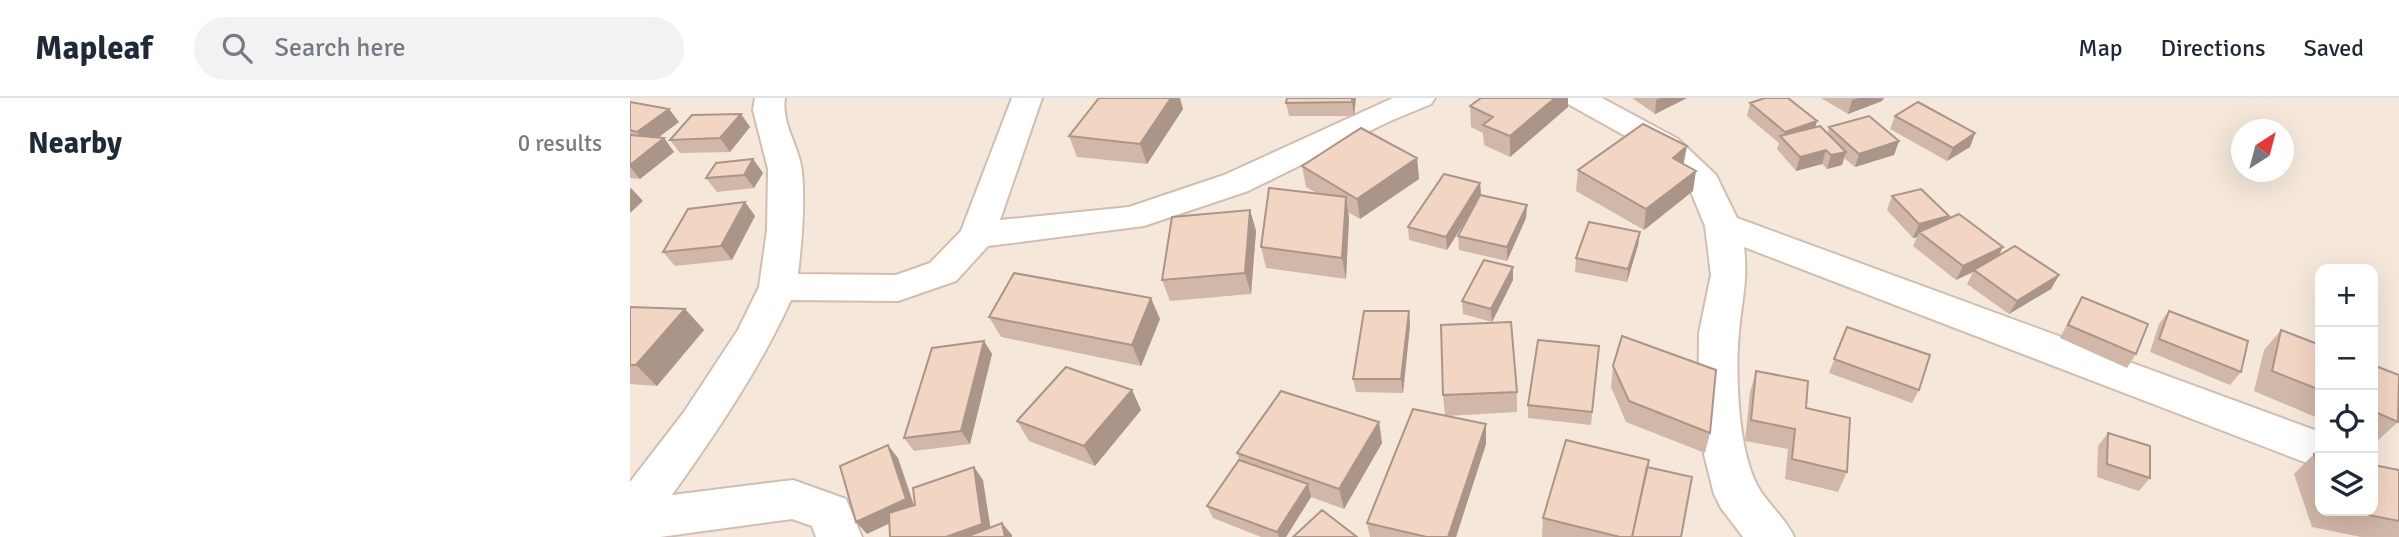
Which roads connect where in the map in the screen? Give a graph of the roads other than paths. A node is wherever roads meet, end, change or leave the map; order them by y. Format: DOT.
graph roads {
  1 [pos="770,98"];
  2 [pos="1027,98"];
  3 [pos="1420,98"];
  4 [pos="1579,98"];
  5 [pos="1723,226"];
  6 [pos="977,236"];
  7 [pos="778,287"];
  8 [pos="2315,448"];
  9 [pos="630,519"];
  10 [pos="839,537"];
  11 [pos="1771,537"];
  1 -- 7 [label="street"];
  2 -- 6 [label="street"];
  3 -- 6 [label="street"];
  4 -- 5 [label="street"];
  5 -- 8 [label="street"];
  5 -- 11 [label="street"];
  6 -- 7 [label="street"];
  7 -- 9 [label="street"];
  9 -- 10 [label="street"];
}
